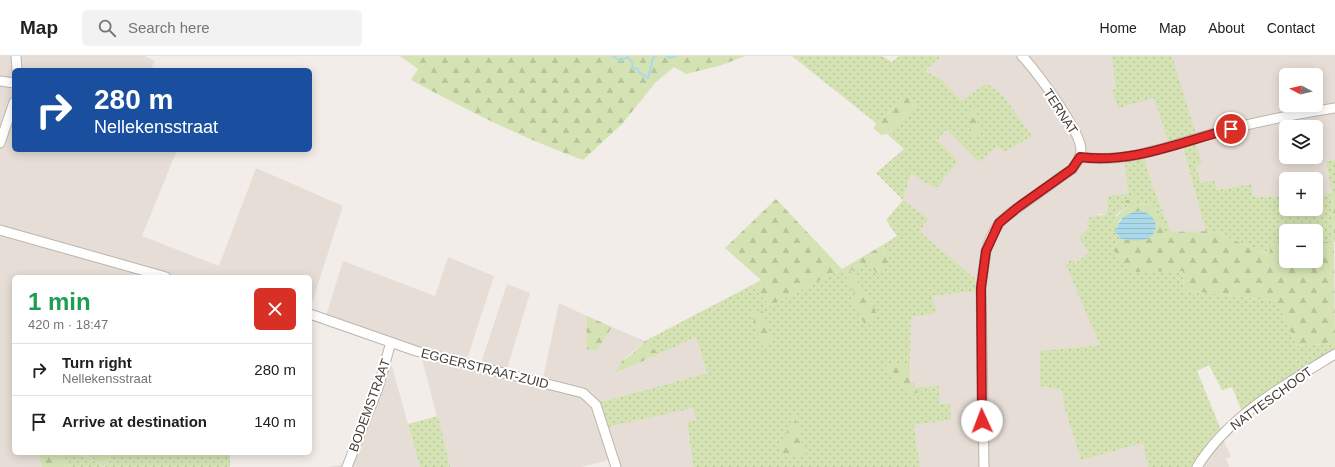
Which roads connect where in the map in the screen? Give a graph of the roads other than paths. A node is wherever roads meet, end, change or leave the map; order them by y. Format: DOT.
graph roads {
  1 [pos="16,56"];
  2 [pos="1022,56"];
  3 [pos="17,68"];
  4 [pos="0,80"];
  5 [pos="12,83"];
  6 [pos="12,108"];
  7 [pos="1335,108"];
  8 [pos="0,143"];
  9 [pos="1080,157"];
  10 [pos="0,230"];
  11 [pos="159,275"];
  12 [pos="312,315"];
  13 [pos="390,342"];
  14 [pos="1335,354"];
  15 [pos="347,467"];
  16 [pos="616,467"];
  17 [pos="984,467"];
  18 [pos="1197,467"];
  1 -- 3 [label="street"];
  2 -- 9 [label="street, TERNAT"];
  4 -- 5 [label="street"];
  6 -- 8 [label="street"];
  7 -- 9 [label="street"];
  9 -- 17 [label="street"];
  10 -- 11 [label="street"];
  12 -- 13 [label="street, EGGERSTRAAT-ZUID"];
  13 -- 15 [label="street, BODEMSTRAAT"];
  13 -- 16 [label="street, EGGERSTRAAT-ZUID"];
  14 -- 18 [label="street, NATTESCHOOT"];
}
